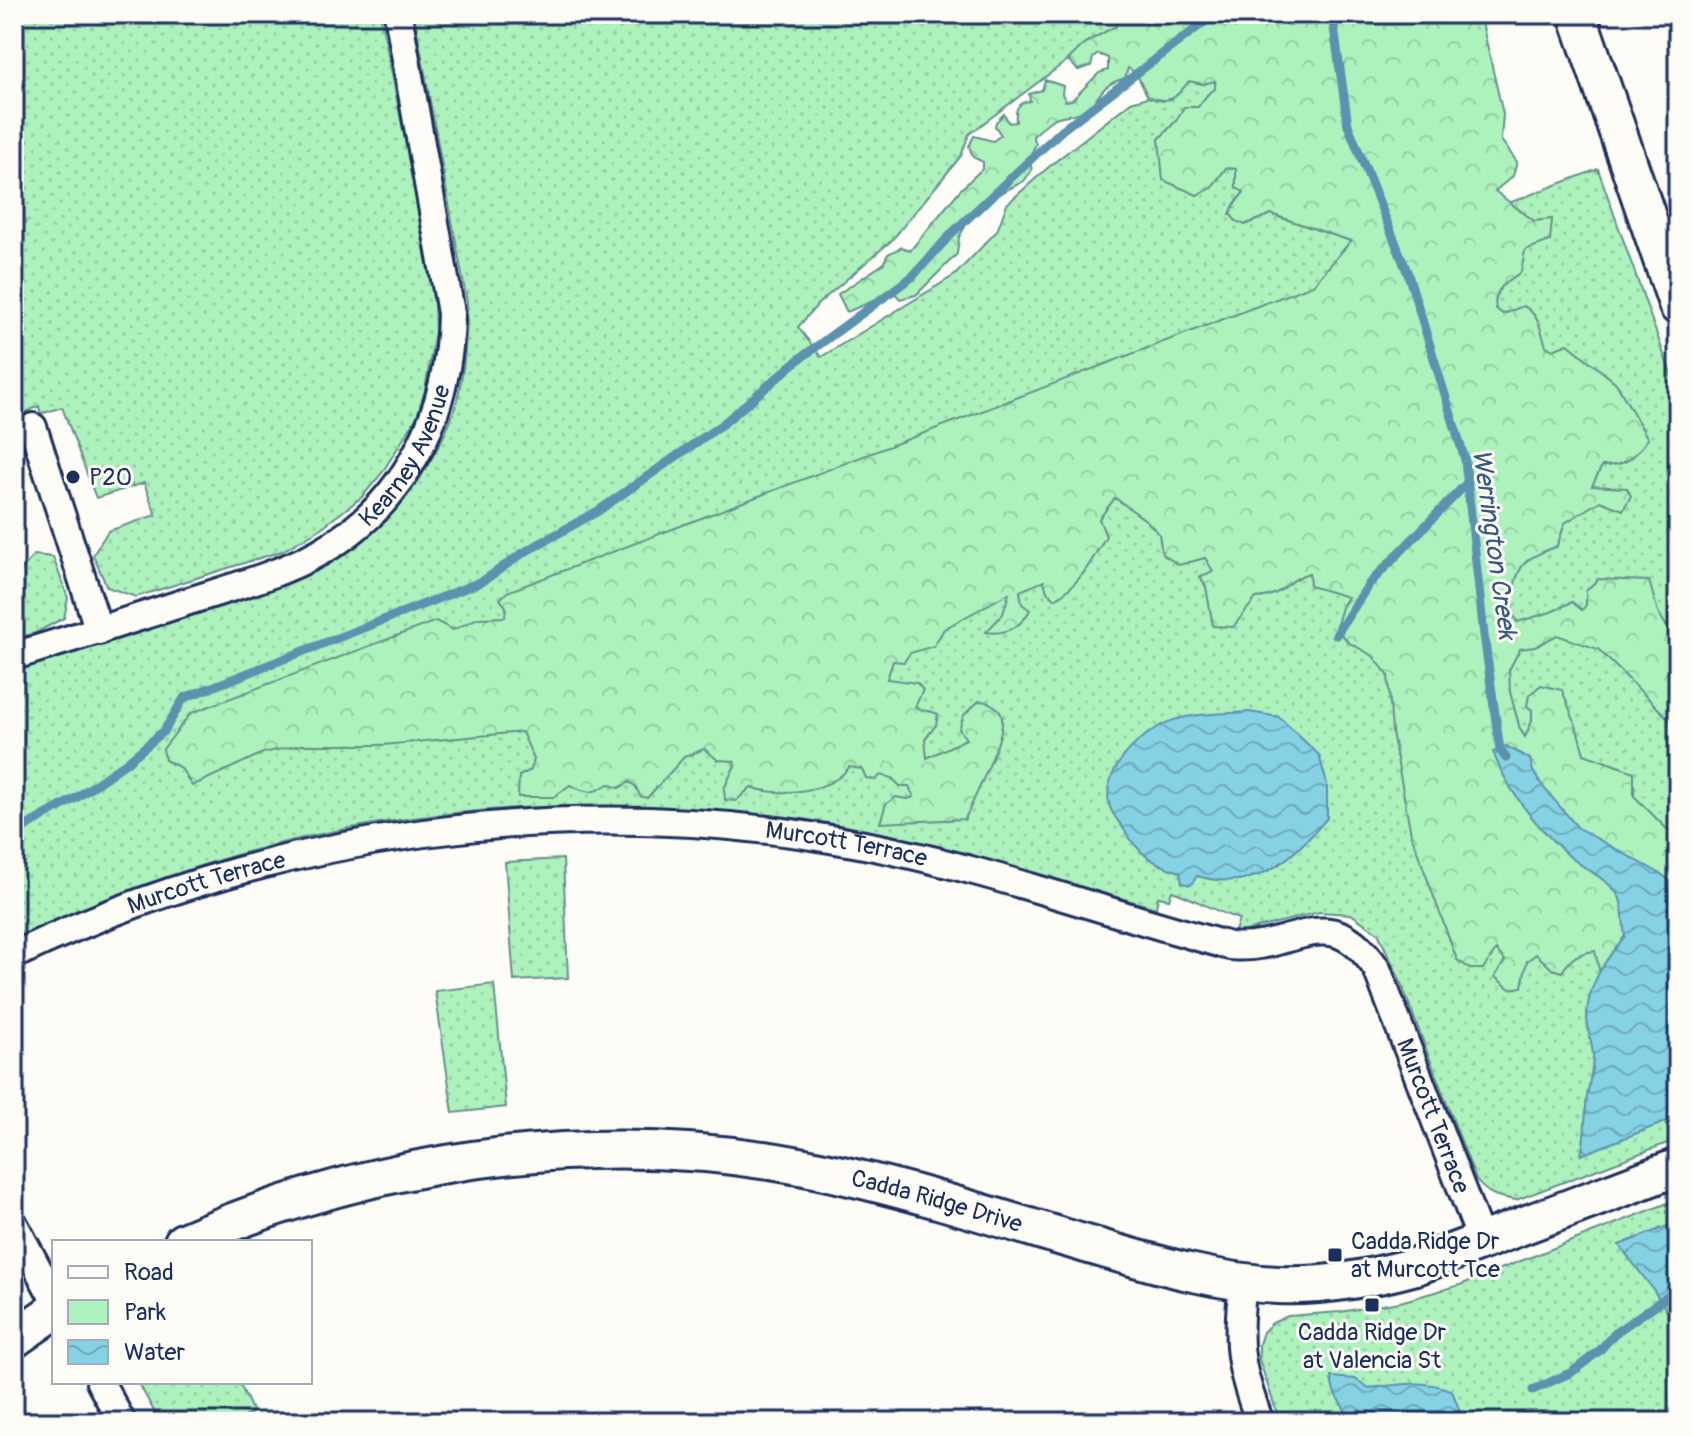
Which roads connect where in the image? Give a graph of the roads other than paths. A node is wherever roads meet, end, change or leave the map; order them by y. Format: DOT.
graph roads {
  1 [pos="398,14"];
  2 [pos="1577,14"];
  3 [pos="1678,306"];
  4 [pos="33,427"];
  5 [pos="99,631"];
  6 [pos="14,656"];
  7 [pos="14,955"];
  8 [pos="1678,1167"];
  9 [pos="14,1224"];
  10 [pos="188,1240"];
  11 [pos="1482,1242"];
  12 [pos="1243,1282"];
  13 [pos="52,1295"];
  14 [pos="52,1312"];
  15 [pos="14,1339"];
  16 [pos="101,1384"];
  17 [pos="122,1422"];
  18 [pos="1260,1422"];
  1 -- 5 [label="street, Kearney Avenue"];
  2 -- 3 [label="street"];
  4 -- 5 [label="street"];
  5 -- 6 [label="street, Kearney Avenue"];
  7 -- 11 [label="street, Murcott Terrace"];
  8 -- 11 [label="street, Cadda Ridge Drive"];
  9 -- 13 [label="street"];
  10 -- 12 [label="street, Cadda Ridge Drive"];
  11 -- 12 [label="street, Cadda Ridge Drive"];
  12 -- 18 [label="street"];
  14 -- 15 [label="street"];
  16 -- 17 [label="street"];
}
